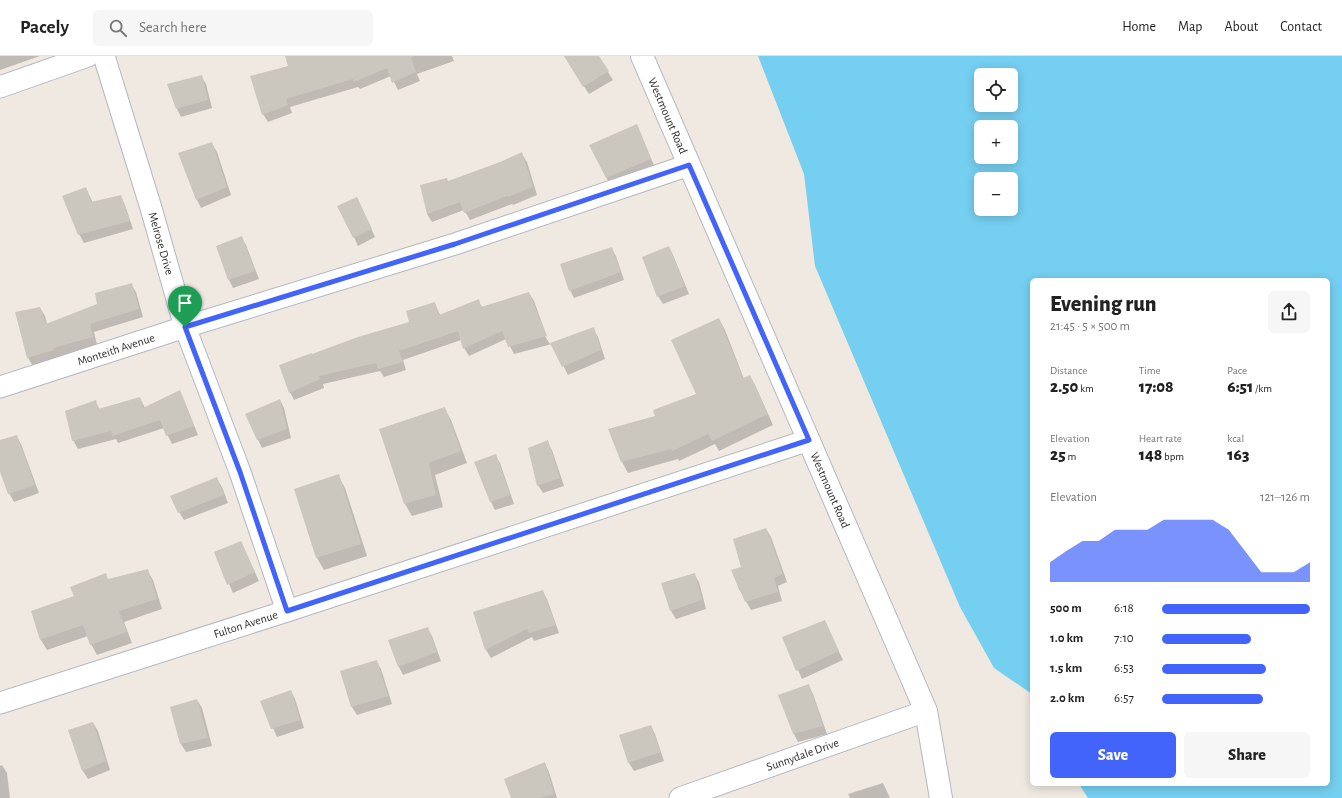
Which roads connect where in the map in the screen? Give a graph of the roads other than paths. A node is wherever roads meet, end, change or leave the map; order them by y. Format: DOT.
graph roads {
  1 [pos="88,56"];
  2 [pos="104,56"];
  3 [pos="642,56"];
  4 [pos="0,87"];
  5 [pos="689,165"];
  6 [pos="185,327"];
  7 [pos="0,387"];
  8 [pos="809,440"];
  9 [pos="287,611"];
  10 [pos="0,703"];
  11 [pos="926,712"];
  12 [pos="680,798"];
  13 [pos="941,798"];
  1 -- 4 [label="street"];
  2 -- 6 [label="street, Melrose Drive"];
  3 -- 5 [label="main road, Westmount Road"];
  5 -- 6 [label="street, Monteith Avenue"];
  5 -- 8 [label="main road, Westmount Road"];
  6 -- 7 [label="street, Monteith Avenue"];
  6 -- 9 [label="street, Melrose Drive"];
  8 -- 9 [label="street, Fulton Avenue"];
  8 -- 11 [label="main road, Westmount Road"];
  9 -- 10 [label="street, Fulton Avenue"];
  11 -- 12 [label="street, Sunnydale Drive"];
  11 -- 13 [label="main road, Westmount Road"];
}
